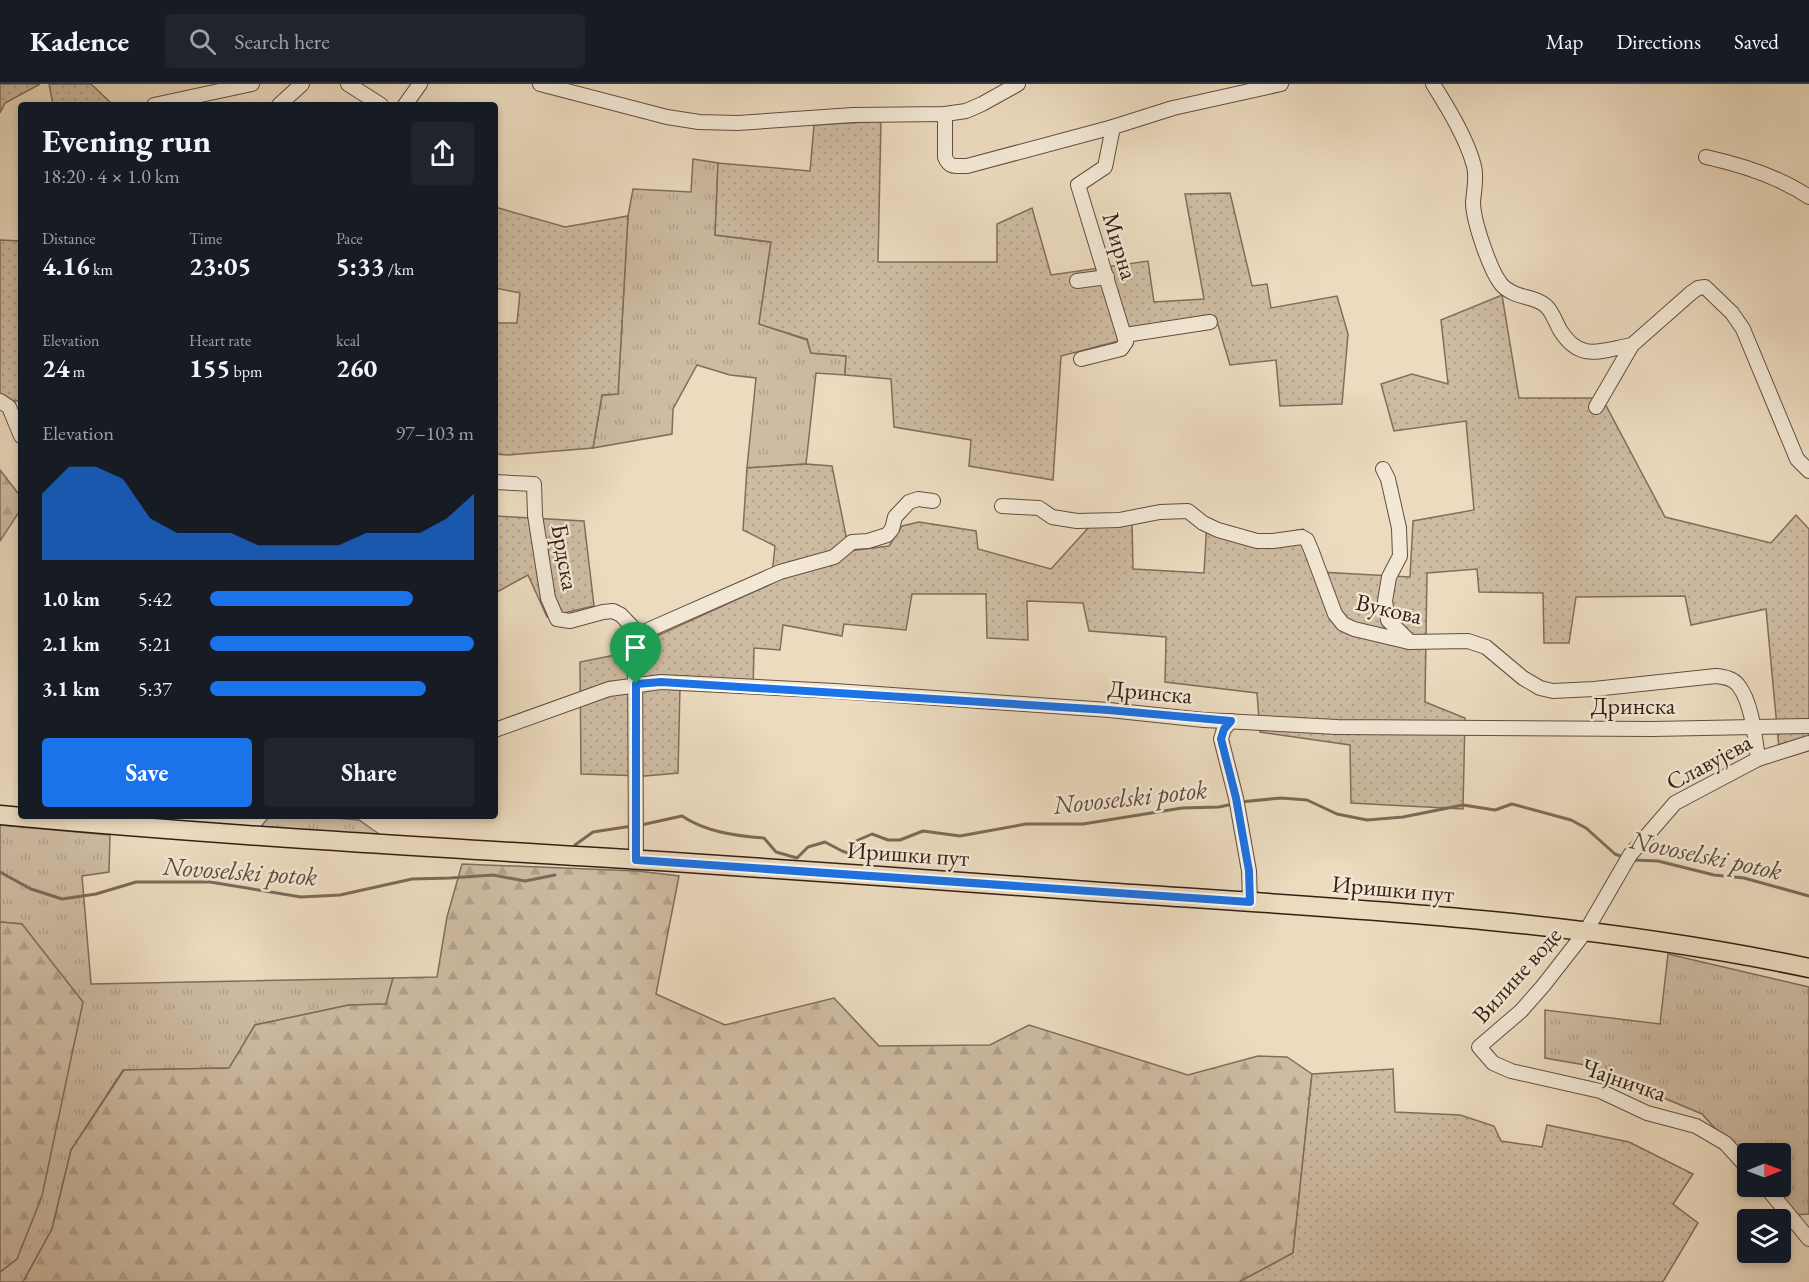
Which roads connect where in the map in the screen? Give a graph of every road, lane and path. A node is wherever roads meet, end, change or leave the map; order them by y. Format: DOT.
graph roads {
  1 [pos="252,84"];
  2 [pos="302,84"];
  3 [pos="348,84"];
  4 [pos="420,84"];
  5 [pos="540,84"];
  6 [pos="1018,84"];
  7 [pos="1281,84"];
  8 [pos="1433,84"];
  9 [pos="168,102"];
  10 [pos="282,102"];
  11 [pos="376,102"];
  12 [pos="407,102"];
  13 [pos="945,114"];
  14 [pos="1113,127"];
  15 [pos="1706,157"];
  16 [pos="1809,196"];
  17 [pos="1107,277"];
  18 [pos="1077,281"];
  19 [pos="1210,322"];
  20 [pos="1125,335"];
  21 [pos="1632,345"];
  22 [pos="1081,359"];
  23 [pos="0,401"];
  24 [pos="1596,407"];
  25 [pos="18,429"];
  26 [pos="1383,469"];
  27 [pos="1809,471"];
  28 [pos="498,482"];
  29 [pos="933,501"];
  30 [pos="1002,506"];
  31 [pos="639,634"];
  32 [pos="1409,642"];
  33 [pos="636,684"];
  34 [pos="1204,720"];
  35 [pos="1231,721"];
  36 [pos="1754,726"];
  37 [pos="1809,726"];
  38 [pos="498,729"];
  39 [pos="1221,739"];
  40 [pos="1809,743"];
  41 [pos="1758,759"];
  42 [pos="0,815"];
  43 [pos="18,816"];
  44 [pos="67,819"];
  45 [pos="636,860"];
  46 [pos="1250,902"];
  47 [pos="1586,931"];
  48 [pos="1809,968"];
  49 [pos="1479,1047"];
  50 [pos="1737,1156"];
  51 [pos="1774,1197"];
  52 [pos="1809,1239"];
  1 -- 9 [label="street"];
  2 -- 10 [label="street"];
  3 -- 11 [label="street"];
  4 -- 12 [label="street"];
  5 -- 13 [label="street"];
  6 -- 13 [label="street"];
  7 -- 14 [label="street"];
  8 -- 21 [label="street"];
  13 -- 14 [label="street"];
  14 -- 17 [label="street, Мирна"];
  15 -- 16 [label="street"];
  17 -- 18 [label="street"];
  17 -- 20 [label="street, Мирна"];
  19 -- 20 [label="street"];
  20 -- 22 [label="street"];
  21 -- 24 [label="street"];
  21 -- 27 [label="street"];
  23 -- 25 [label="street"];
  26 -- 32 [label="street"];
  28 -- 31 [label="street, Брдска"];
  29 -- 31 [label="street"];
  30 -- 32 [label="street, Вукова"];
  31 -- 33 [label="street"];
  32 -- 36 [label="street, Вукова"];
  33 -- 34 [label="street, Дринска"];
  33 -- 38 [label="street, Дринска"];
  33 -- 45 [label="street"];
  34 -- 35 [label="street, Дринска"];
  34 -- 39 [label="street"];
  35 -- 36 [label="street, Дринска"];
  35 -- 39 [label="street"];
  36 -- 37 [label="street, Дринска"];
  36 -- 41 [label="street, Вукова"];
  39 -- 46 [label="street"];
  40 -- 41 [label="street, Славујева"];
  41 -- 47 [label="street, Славујева"];
  42 -- 43 [label="main road, Иришки пут"];
  44 -- 45 [label="main road, Иришки пут"];
  45 -- 46 [label="main road, Иришки пут"];
  46 -- 47 [label="main road, Иришки пут"];
  47 -- 48 [label="main road, Иришки пут"];
  47 -- 49 [label="street, Вилине воде"];
  49 -- 50 [label="street, Чајничка"];
  51 -- 52 [label="street"];
}
